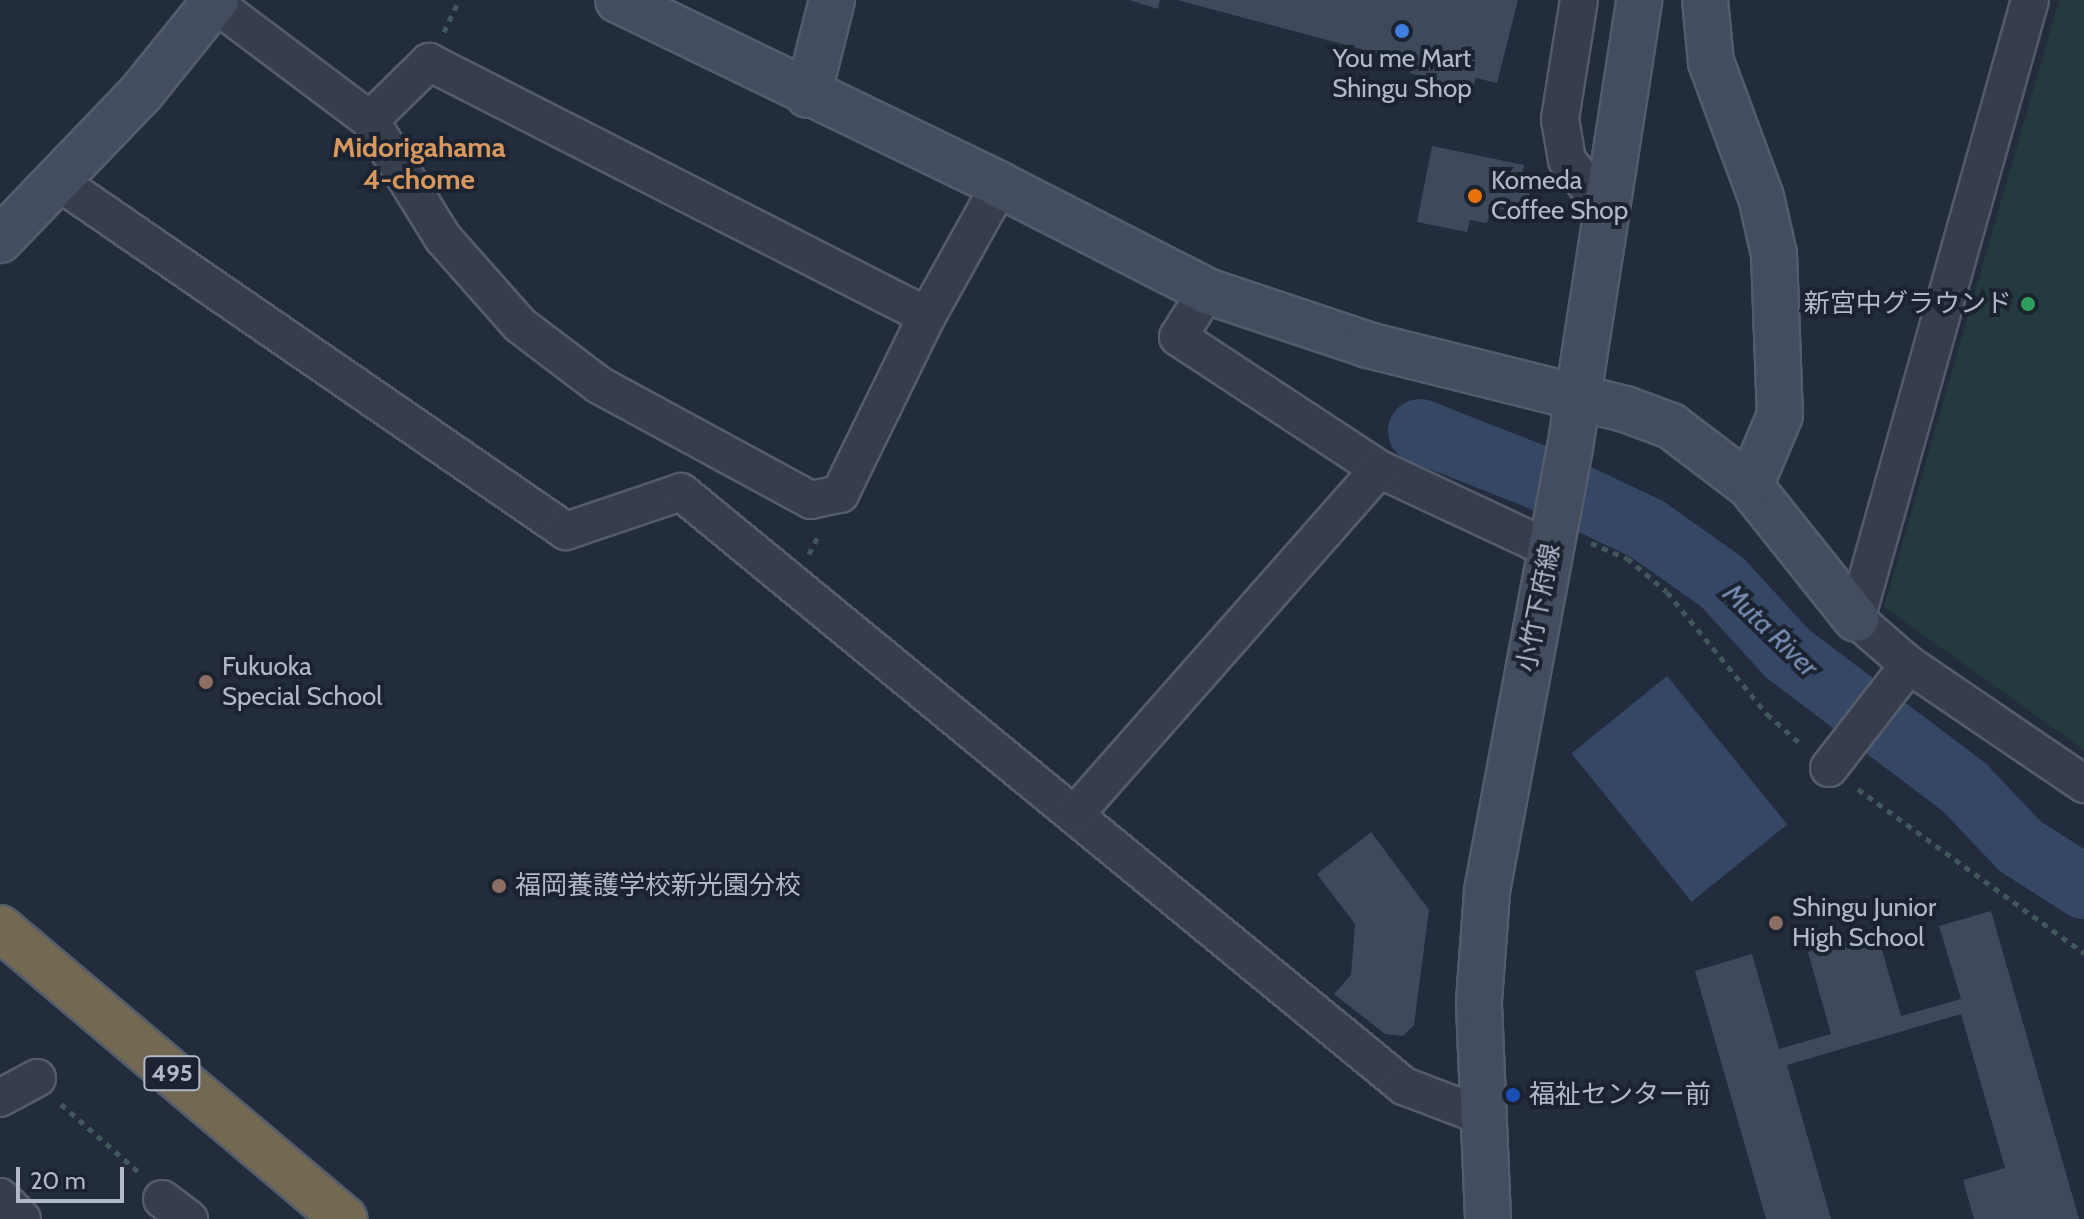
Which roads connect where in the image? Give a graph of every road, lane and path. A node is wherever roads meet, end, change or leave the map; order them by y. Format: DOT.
graph roads {
  1 [pos="618,0"];
  2 [pos="832,0"];
  3 [pos="1579,0"];
  4 [pos="1639,0"];
  5 [pos="1705,0"];
  6 [pos="2030,0"];
  7 [pos="215,2"];
  8 [pos="808,95"];
  9 [pos="370,120"];
  10 [pos="56,180"];
  11 [pos="1000,185"];
  12 [pos="1606,210"];
  13 [pos="0,240"];
  14 [pos="1207,291"];
  15 [pos="927,316"];
  16 [pos="1578,398"];
  17 [pos="1379,469"];
  18 [pos="1750,486"];
  19 [pos="1552,539"];
  20 [pos="1856,619"];
  21 [pos="1909,665"];
  22 [pos="1829,768"];
  23 [pos="2084,784"];
  24 [pos="1076,813"];
  25 [pos="0,928"];
  26 [pos="2084,953"];
  27 [pos="37,1078"];
  28 [pos="0,1098"];
  29 [pos="1480,1115"];
  30 [pos="0,1197"];
  31 [pos="176,1209"];
  32 [pos="22,1219"];
  33 [pos="344,1219"];
  34 [pos="1488,1219"];
  1 -- 8 [label="street"];
  2 -- 8 [label="street"];
  3 -- 12 [label="street"];
  4 -- 12 [label="street, 小竹下府線"];
  5 -- 18 [label="street"];
  6 -- 20 [label="street"];
  7 -- 9 [label="street"];
  7 -- 10 [label="street"];
  8 -- 11 [label="street"];
  9 -- 15 [label="street"];
  9 -- 15 [label="street"];
  10 -- 13 [label="street"];
  10 -- 24 [label="street"];
  11 -- 14 [label="street"];
  11 -- 15 [label="street"];
  12 -- 16 [label="street, 小竹下府線"];
  14 -- 16 [label="street"];
  14 -- 17 [label="street"];
  16 -- 18 [label="street"];
  16 -- 19 [label="street, 小竹下府線"];
  17 -- 19 [label="street"];
  17 -- 24 [label="street"];
  18 -- 20 [label="street"];
  19 -- 22 [label="path"];
  19 -- 29 [label="street, 小竹下府線"];
  20 -- 21 [label="street"];
  21 -- 22 [label="street"];
  21 -- 23 [label="street"];
  22 -- 26 [label="path"];
  24 -- 29 [label="street"];
  25 -- 33 [label="highway, 495"];
  27 -- 28 [label="street"];
  27 -- 31 [label="path"];
  29 -- 34 [label="street, 小竹下府線"];
  30 -- 32 [label="street"];
}
